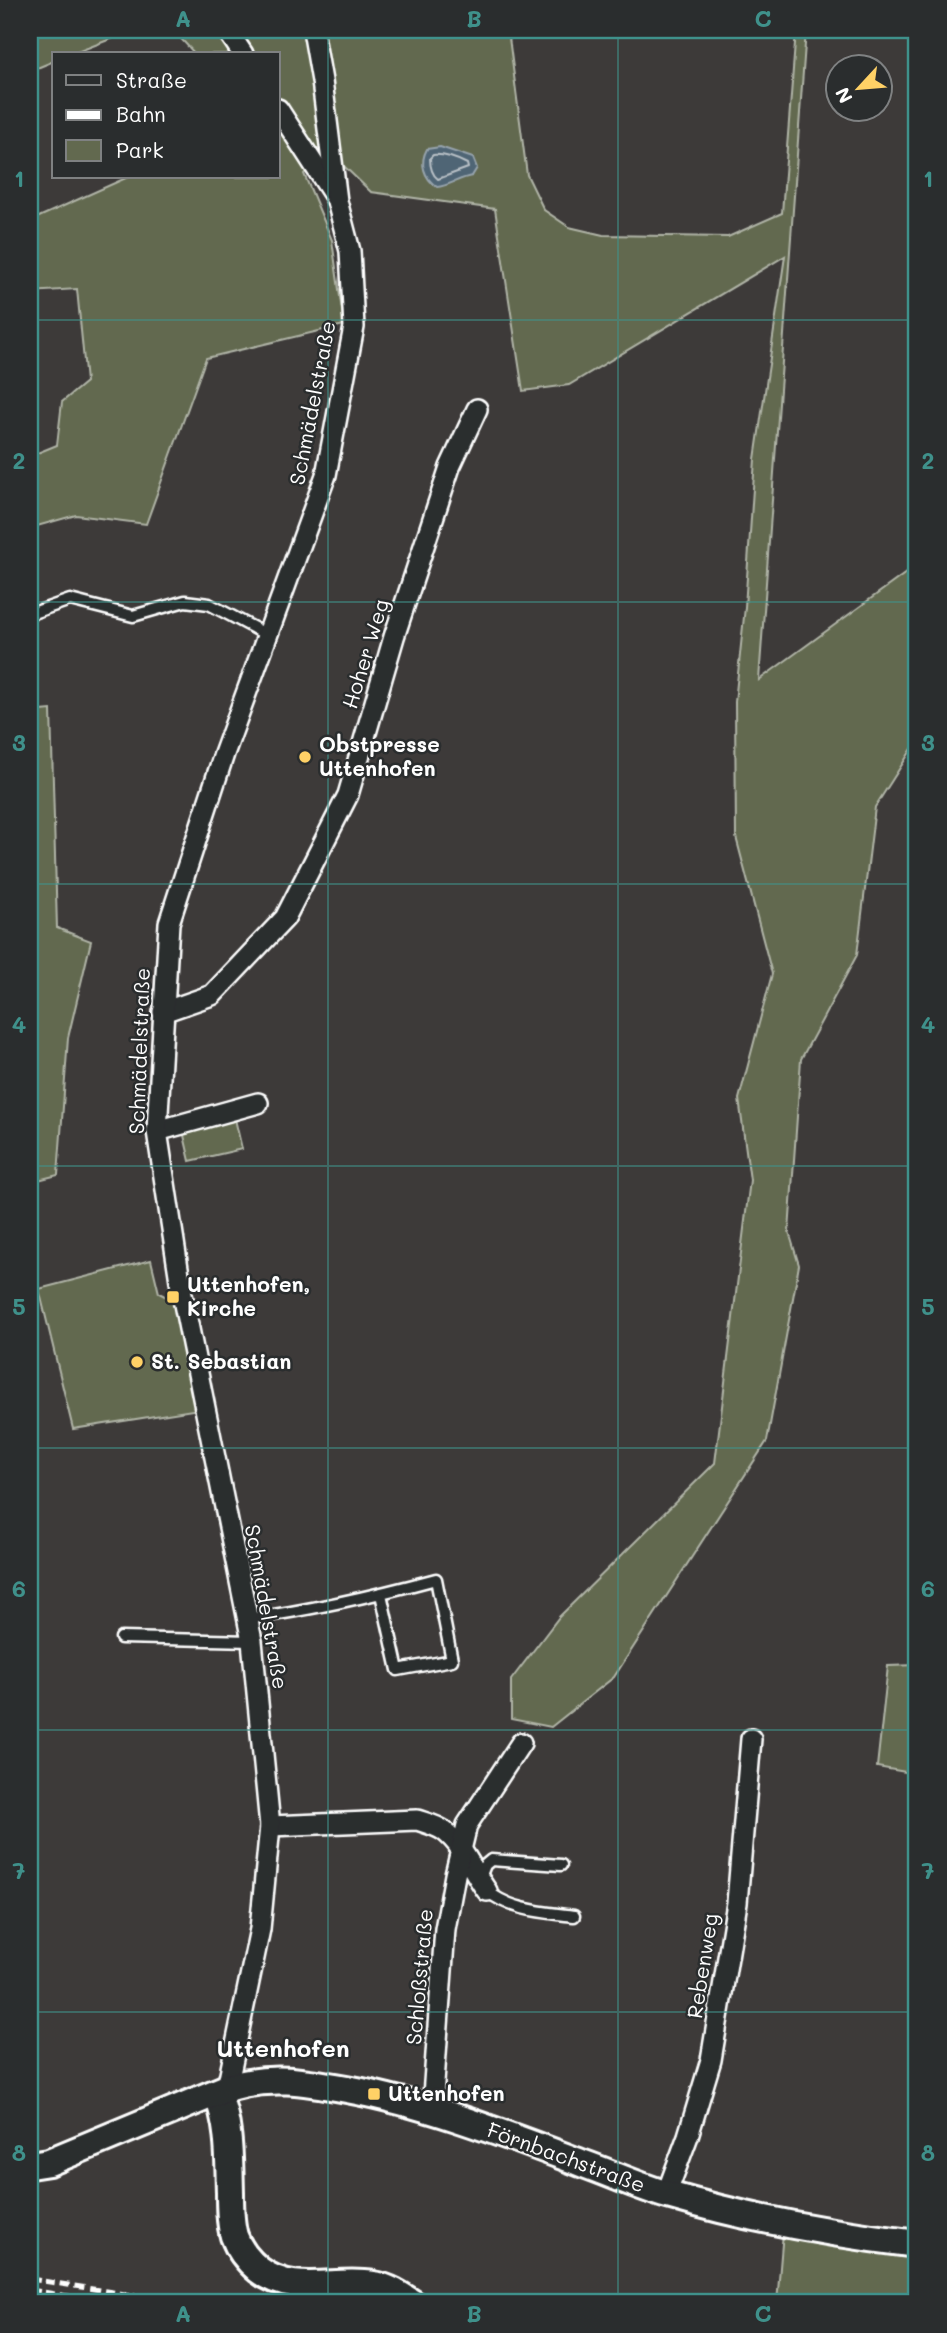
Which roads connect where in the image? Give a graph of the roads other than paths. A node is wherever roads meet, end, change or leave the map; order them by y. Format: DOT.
graph roads {
  1 [pos="228,30"];
  2 [pos="313,30"];
  3 [pos="242,52"];
  4 [pos="280,112"];
  5 [pos="337,201"];
  6 [pos="477,409"];
  7 [pos="30,614"];
  8 [pos="267,635"];
  9 [pos="163,1012"];
  10 [pos="258,1103"];
  11 [pos="157,1131"];
  12 [pos="381,1594"];
  13 [pos="247,1619"];
  14 [pos="121,1638"];
  15 [pos="252,1641"];
  16 [pos="751,1739"];
  17 [pos="521,1743"];
  18 [pos="270,1826"];
  19 [pos="461,1850"];
  20 [pos="561,1866"];
  21 [pos="483,1886"];
  22 [pos="574,1916"];
  23 [pos="222,2090"];
  24 [pos="432,2110"];
  25 [pos="30,2165"];
  26 [pos="666,2195"];
  27 [pos="917,2244"];
  28 [pos="412,2303"];
  1 -- 3 [label="street"];
  2 -- 5 [label="street"];
  4 -- 5 [label="street"];
  5 -- 8 [label="street, Schmädelstraße"];
  6 -- 9 [label="street, Hoher Weg"];
  7 -- 8 [label="lane"];
  8 -- 9 [label="street, Schmädelstraße"];
  9 -- 11 [label="street, Schmädelstraße"];
  10 -- 11 [label="street"];
  11 -- 13 [label="street, Schmädelstraße"];
  12 -- 12 [label="lane"];
  12 -- 13 [label="lane"];
  13 -- 15 [label="street, Schmädelstraße"];
  14 -- 15 [label="lane"];
  15 -- 18 [label="street, Schmädelstraße"];
  16 -- 26 [label="street, Rebenweg"];
  17 -- 19 [label="street, Schloßstraße"];
  18 -- 19 [label="street"];
  18 -- 23 [label="street, Schmädelstraße"];
  19 -- 21 [label="street"];
  19 -- 24 [label="street, Schloßstraße"];
  20 -- 21 [label="lane"];
  21 -- 22 [label="lane"];
  23 -- 24 [label="street, Förnbachstraße"];
  23 -- 25 [label="street, Förnbachstraße"];
  23 -- 28 [label="street"];
  24 -- 26 [label="street, Förnbachstraße"];
  26 -- 27 [label="street, Förnbachstraße"];
}
